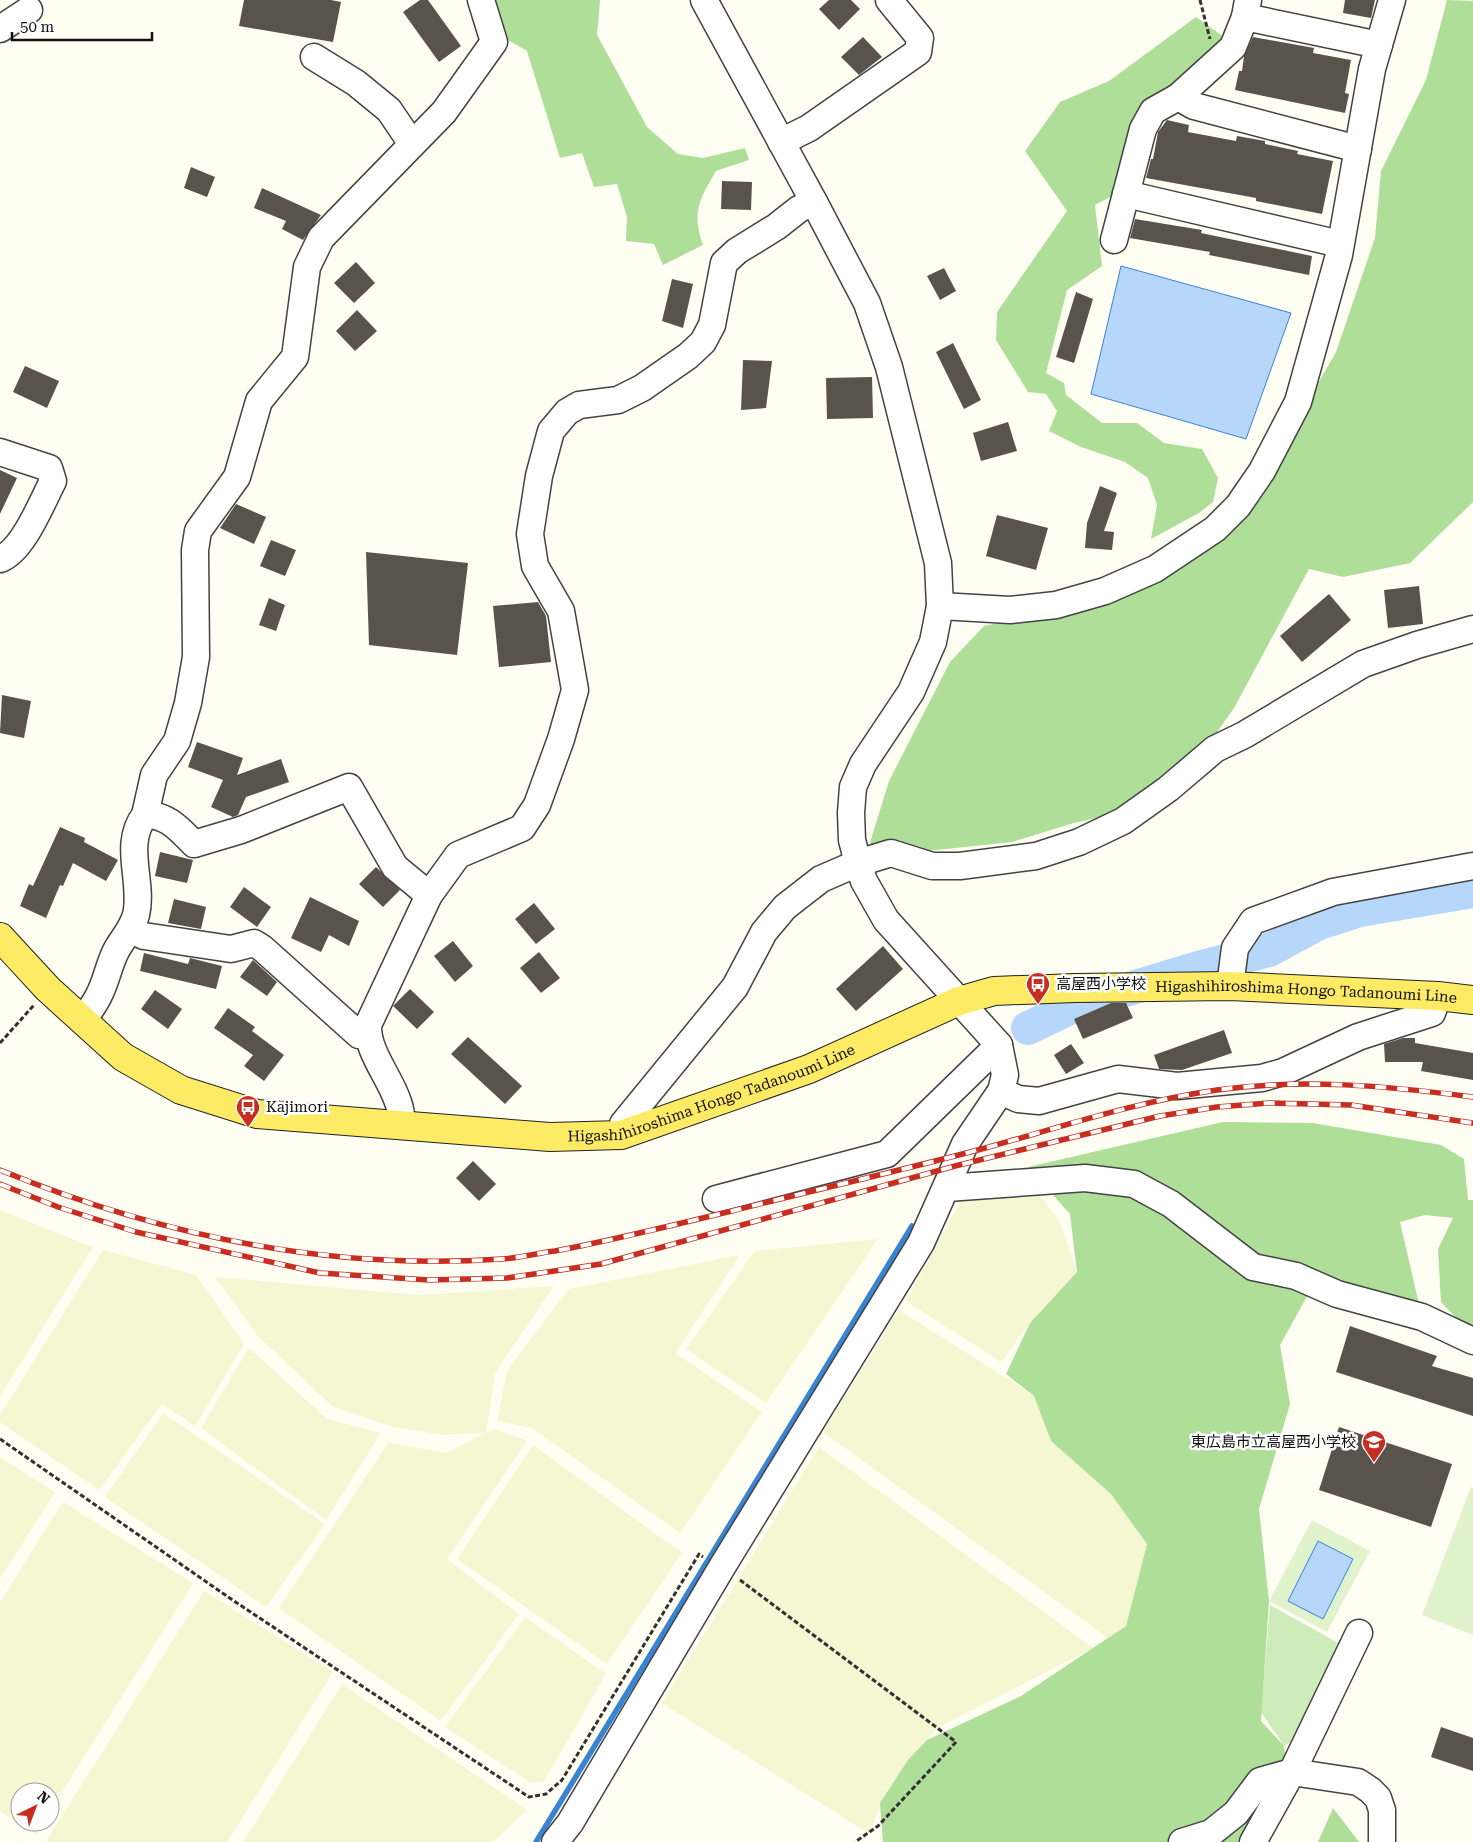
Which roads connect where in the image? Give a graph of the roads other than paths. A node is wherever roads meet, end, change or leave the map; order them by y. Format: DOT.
graph roads {
  1 [pos="482,0"];
  2 [pos="704,0"];
  3 [pos="889,0"];
  4 [pos="1392,0"];
  5 [pos="1247,9"];
  6 [pos="29,10"];
  7 [pos="0,29"];
  8 [pos="1379,45"];
  9 [pos="314,57"];
  10 [pos="1178,97"];
  11 [pos="781,142"];
  12 [pos="412,144"];
  13 [pos="1358,149"];
  14 [pos="1126,194"];
  15 [pos="814,202"];
  16 [pos="1114,240"];
  17 [pos="1340,244"];
  18 [pos="0,452"];
  19 [pos="0,559"];
  20 [pos="940,606"];
  21 [pos="1473,628"];
  22 [pos="145,815"];
  23 [pos="858,863"];
  24 [pos="1473,866"];
  25 [pos="429,896"];
  26 [pos="131,930"];
  27 [pos="0,937"];
  28 [pos="1230,986"];
  29 [pos="1438,996"];
  30 [pos="1473,1000"];
  31 [pos="959,1001"];
  32 [pos="83,1021"];
  33 [pos="368,1034"];
  34 [pos="999,1045"];
  35 [pos="1002,1091"];
  36 [pos="403,1125"];
  37 [pos="621,1135"];
  38 [pos="947,1188"];
  39 [pos="716,1199"];
  40 [pos="1473,1341"];
  41 [pos="1359,1633"];
  42 [pos="1292,1772"];
  43 [pos="555,1842"];
  44 [pos="1182,1842"];
  45 [pos="1254,1842"];
  46 [pos="1382,1842"];
  1 -- 12 [label="street"];
  2 -- 11 [label="street"];
  3 -- 11 [label="street"];
  4 -- 8 [label="street"];
  5 -- 8 [label="street"];
  5 -- 10 [label="street"];
  6 -- 7 [label="street"];
  8 -- 13 [label="street"];
  9 -- 12 [label="street"];
  10 -- 13 [label="street"];
  10 -- 14 [label="street"];
  11 -- 15 [label="street"];
  12 -- 22 [label="street"];
  13 -- 17 [label="street"];
  14 -- 16 [label="street"];
  14 -- 17 [label="street"];
  15 -- 20 [label="street"];
  15 -- 25 [label="street"];
  17 -- 20 [label="street"];
  18 -- 19 [label="street"];
  20 -- 23 [label="street"];
  21 -- 23 [label="street"];
  22 -- 25 [label="street"];
  22 -- 26 [label="street"];
  23 -- 31 [label="street"];
  23 -- 37 [label="street"];
  24 -- 28 [label="street"];
  25 -- 33 [label="street"];
  26 -- 32 [label="street"];
  26 -- 33 [label="street"];
  27 -- 32 [label="main road, Higashihiroshima Hongo Tadanoumi Line"];
  28 -- 29 [label="main road, Higashihiroshima Hongo Tadanoumi Line"];
  28 -- 31 [label="main road, Higashihiroshima Hongo Tadanoumi Line"];
  29 -- 30 [label="main road, Higashihiroshima Hongo Tadanoumi Line"];
  29 -- 35 [label="street"];
  31 -- 34 [label="street"];
  31 -- 37 [label="main road, Higashihiroshima Hongo Tadanoumi Line"];
  32 -- 36 [label="main road, Higashihiroshima Hongo Tadanoumi Line"];
  33 -- 36 [label="street"];
  34 -- 35 [label="street"];
  34 -- 39 [label="street"];
  35 -- 38 [label="street"];
  36 -- 37 [label="main road, Higashihiroshima Hongo Tadanoumi Line"];
  38 -- 40 [label="street"];
  38 -- 43 [label="street"];
  41 -- 42 [label="street"];
  42 -- 44 [label="street"];
  42 -- 45 [label="street"];
  42 -- 46 [label="street"];
}
